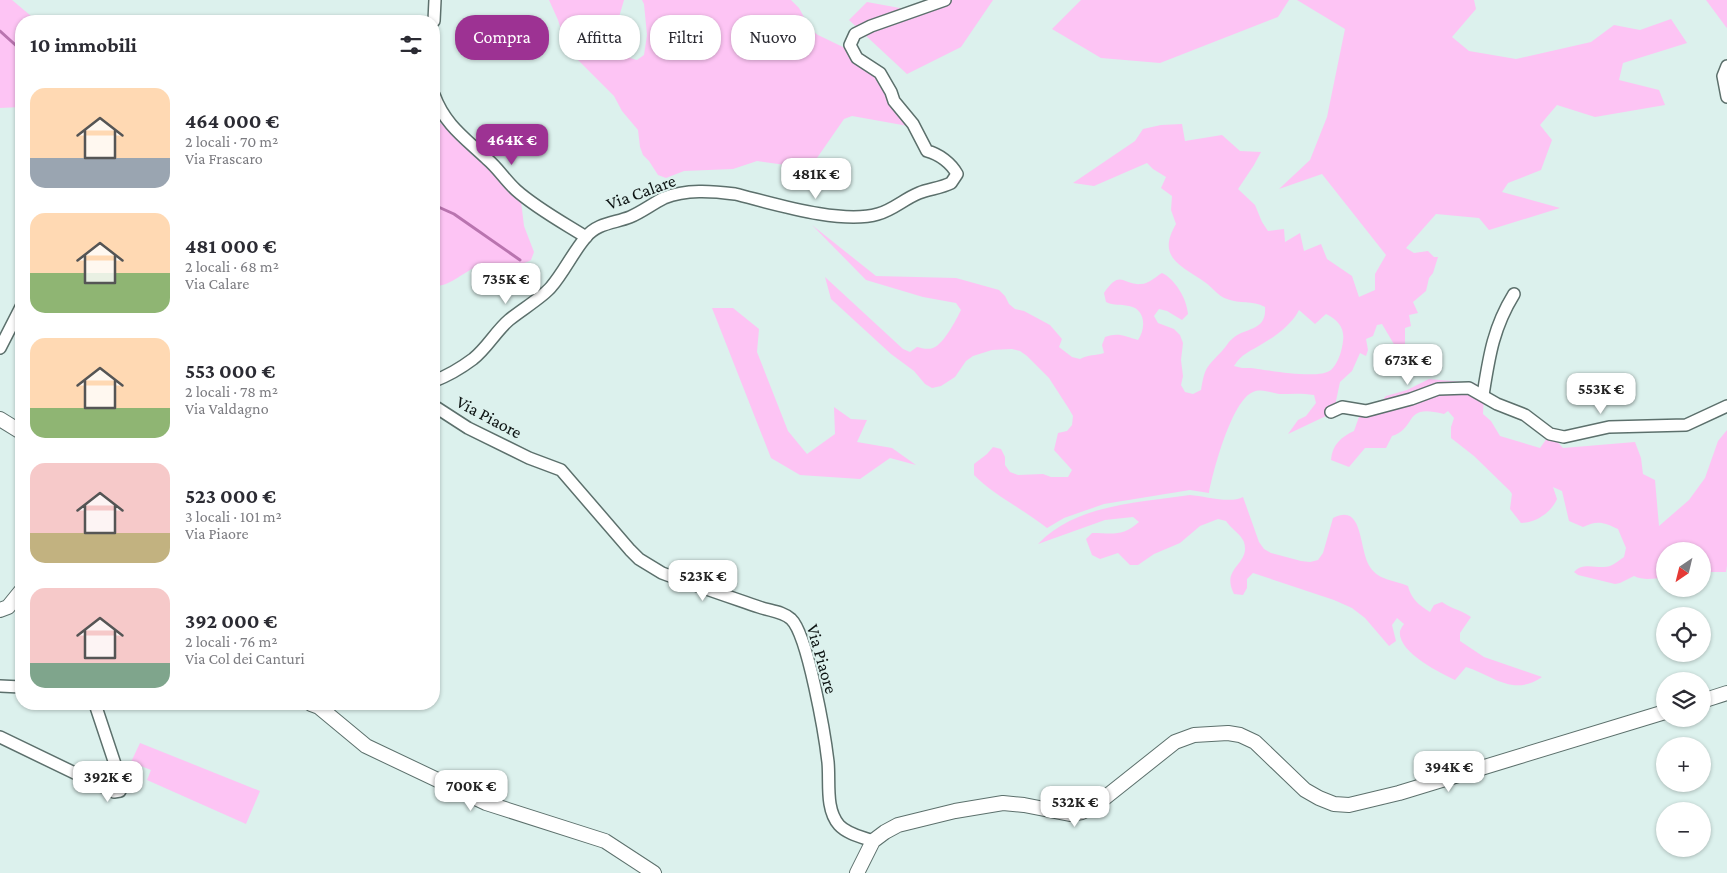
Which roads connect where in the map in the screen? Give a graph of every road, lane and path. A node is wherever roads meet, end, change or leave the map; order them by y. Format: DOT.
graph roads {
  1 [pos="435,0"];
  2 [pos="944,0"];
  3 [pos="434,15"];
  4 [pos="1727,66"];
  5 [pos="1727,97"];
  6 [pos="440,110"];
  7 [pos="586,237"];
  8 [pos="1514,294"];
  9 [pos="15,319"];
  10 [pos="0,348"];
  11 [pos="440,379"];
  12 [pos="1483,395"];
  13 [pos="1727,406"];
  14 [pos="440,410"];
  15 [pos="1331,412"];
  16 [pos="0,419"];
  17 [pos="15,428"];
  18 [pos="15,601"];
  19 [pos="0,610"];
  20 [pos="0,686"];
  21 [pos="15,687"];
  22 [pos="1727,693"];
  23 [pos="1711,698"];
  24 [pos="96,710"];
  25 [pos="323,710"];
  26 [pos="1656,715"];
  27 [pos="0,737"];
  28 [pos="873,842"];
  29 [pos="654,873"];
  30 [pos="857,873"];
  1 -- 3 [label="street"];
  2 -- 7 [label="street, Via Calare"];
  4 -- 5 [label="street"];
  6 -- 7 [label="street"];
  7 -- 11 [label="street"];
  8 -- 12 [label="street"];
  9 -- 10 [label="street"];
  12 -- 13 [label="street"];
  12 -- 15 [label="street"];
  14 -- 28 [label="street, Via Piaore"];
  16 -- 17 [label="street"];
  18 -- 19 [label="street"];
  20 -- 21 [label="street"];
  22 -- 23 [label="street"];
  24 -- 27 [label="street"];
  25 -- 29 [label="street"];
  26 -- 28 [label="street"];
  28 -- 30 [label="street"];
}
